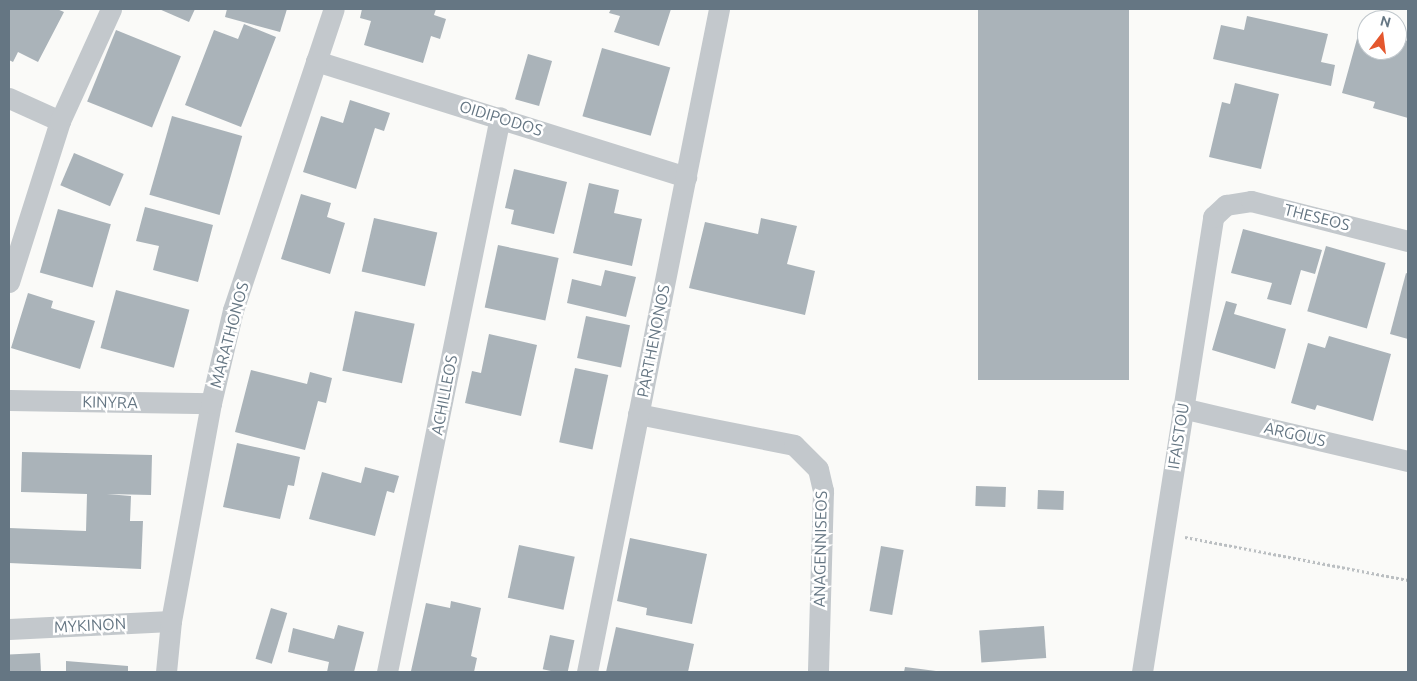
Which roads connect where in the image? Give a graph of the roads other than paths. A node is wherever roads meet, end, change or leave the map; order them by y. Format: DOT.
graph roads {
  1 [pos="112,9"];
  2 [pos="334,9"];
  3 [pos="719,9"];
  4 [pos="316,61"];
  5 [pos="9,98"];
  6 [pos="500,117"];
  7 [pos="60,121"];
  8 [pos="686,177"];
  9 [pos="1226,205"];
  10 [pos="1408,240"];
  11 [pos="9,282"];
  12 [pos="9,400"];
  13 [pos="211,403"];
  14 [pos="1182,408"];
  15 [pos="638,414"];
  16 [pos="1408,462"];
  17 [pos="171,622"];
  18 [pos="9,629"];
  19 [pos="166,672"];
  20 [pos="387,672"];
  21 [pos="587,672"];
  22 [pos="818,672"];
  23 [pos="1142,672"];
  1 -- 7 [label="street"];
  2 -- 4 [label="street, MARATHONOS"];
  3 -- 8 [label="street, PARTHENONOS"];
  4 -- 6 [label="street, OIDIPODOS"];
  4 -- 13 [label="street, MARATHONOS"];
  5 -- 7 [label="street"];
  6 -- 8 [label="street, OIDIPODOS"];
  6 -- 20 [label="street, ACHILLEOS"];
  7 -- 11 [label="street"];
  8 -- 15 [label="street, PARTHENONOS"];
  9 -- 10 [label="street, THESEOS"];
  9 -- 14 [label="street, IFAISTOU"];
  12 -- 13 [label="street, KINYRA"];
  13 -- 17 [label="street, MARATHONOS"];
  14 -- 16 [label="street, ARGOUS"];
  14 -- 23 [label="street, IFAISTOU"];
  15 -- 21 [label="street, PARTHENONOS"];
  15 -- 22 [label="street, ANAGENNISEOS"];
  17 -- 18 [label="street, MYKINON"];
  17 -- 19 [label="street, MARATHONOS"];
}
